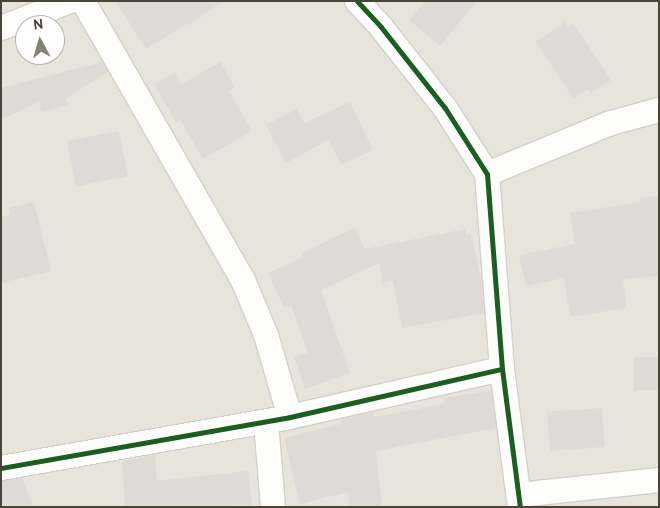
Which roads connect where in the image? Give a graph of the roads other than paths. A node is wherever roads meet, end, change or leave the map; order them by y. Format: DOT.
graph roads {
  1 [pos="70,1"];
  2 [pos="83,1"];
  3 [pos="357,1"];
  4 [pos="1,28"];
  5 [pos="659,110"];
  6 [pos="486,174"];
  7 [pos="502,369"];
  8 [pos="290,417"];
  9 [pos="266,422"];
  10 [pos="1,468"];
  11 [pos="659,480"];
  12 [pos="520,501"];
  13 [pos="273,507"];
  1 -- 4 [label="street"];
  2 -- 8 [label="street"];
  3 -- 6 [label="street"];
  5 -- 6 [label="street"];
  6 -- 7 [label="street"];
  7 -- 8 [label="street"];
  7 -- 12 [label="street"];
  8 -- 9 [label="street"];
  9 -- 10 [label="street"];
  9 -- 13 [label="street"];
  11 -- 12 [label="street"];
}
